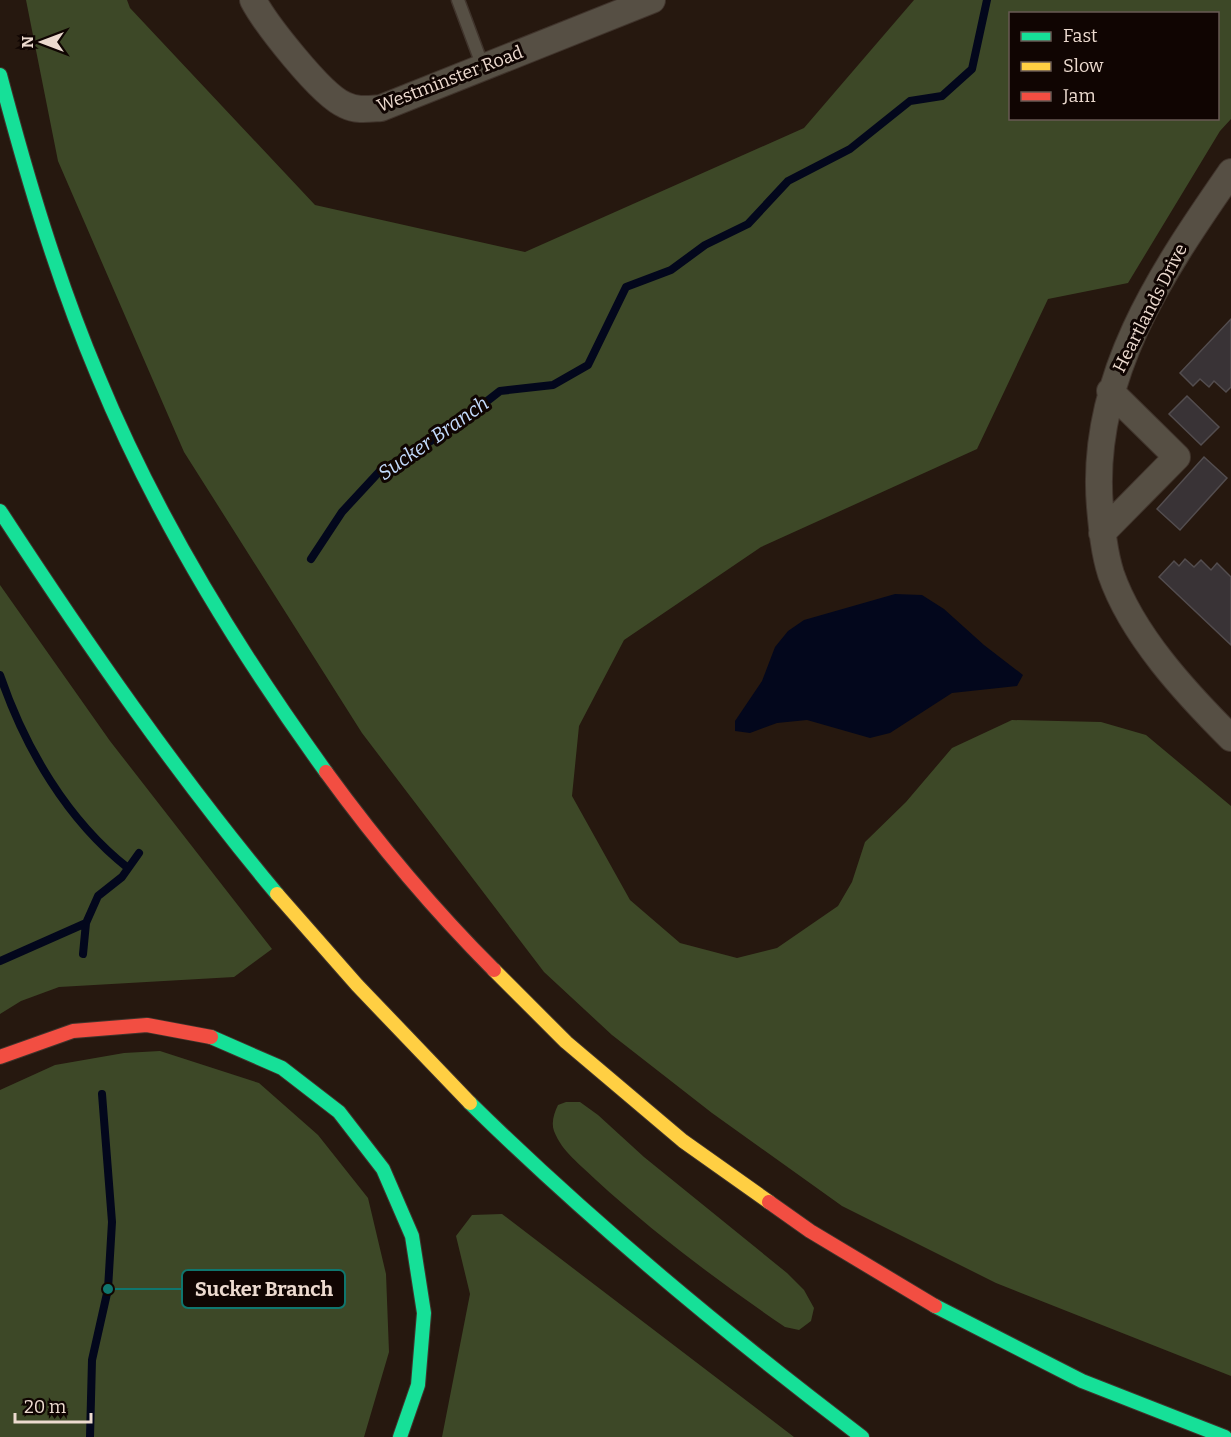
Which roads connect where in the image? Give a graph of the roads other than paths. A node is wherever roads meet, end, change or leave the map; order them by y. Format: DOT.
graph roads {
  1 [pos="253,0"];
  2 [pos="458,0"];
  3 [pos="652,0"];
  4 [pos="483,67"];
  5 [pos="0,75"];
  6 [pos="1231,172"];
  7 [pos="1110,391"];
  8 [pos="0,511"];
  9 [pos="1102,533"];
  10 [pos="1231,738"];
  11 [pos="0,1056"];
  12 [pos="400,1437"];
  13 [pos="862,1437"];
  14 [pos="1225,1437"];
  1 -- 4 [label="street, Westminster Road"];
  2 -- 4 [label="lane"];
  3 -- 4 [label="street, Westminster Road"];
  5 -- 14 [label="highway"];
  6 -- 7 [label="street, Heartlands Drive"];
  7 -- 9 [label="street, Heartlands Drive"];
  7 -- 9 [label="street"];
  8 -- 13 [label="highway"];
  9 -- 10 [label="street, Heartlands Drive"];
  11 -- 12 [label="highway"];
}
